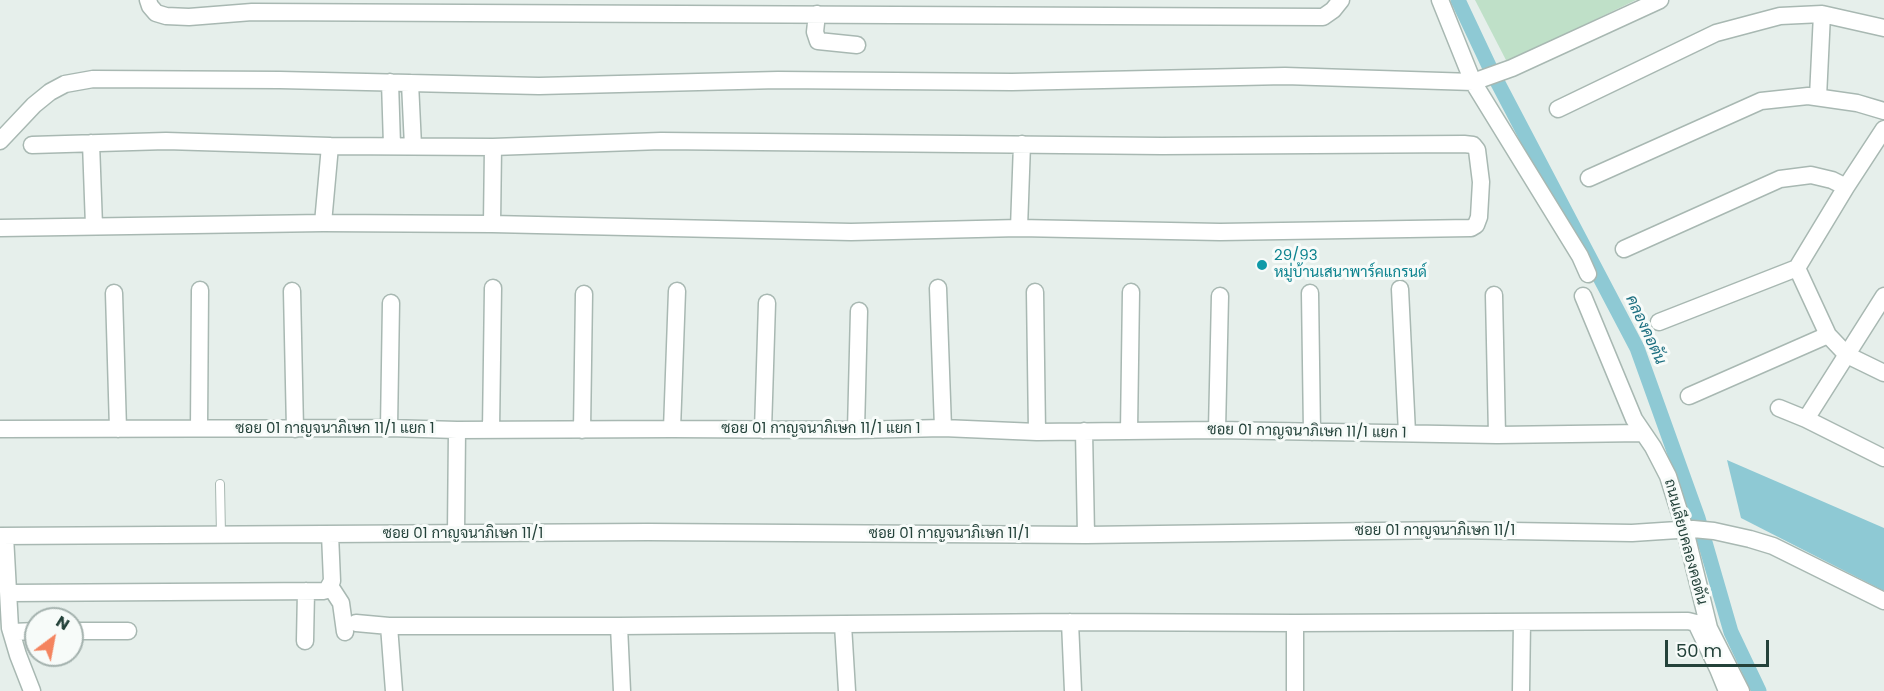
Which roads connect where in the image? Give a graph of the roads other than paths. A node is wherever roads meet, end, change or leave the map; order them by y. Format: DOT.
graph roads {
  1 [pos="148,0"];
  2 [pos="1341,0"];
  3 [pos="1440,0"];
  4 [pos="1660,0"];
  5 [pos="778,7"];
  6 [pos="817,14"];
  7 [pos="1822,14"];
  8 [pos="1884,28"];
  9 [pos="857,45"];
  10 [pos="1477,80"];
  11 [pos="390,82"];
  12 [pos="410,83"];
  13 [pos="1818,97"];
  14 [pos="1558,109"];
  15 [pos="1884,111"];
  16 [pos="1884,129"];
  17 [pos="0,141"];
  18 [pos="91,143"];
  19 [pos="1022,144"];
  20 [pos="32,145"];
  21 [pos="330,146"];
  22 [pos="392,146"];
  23 [pos="413,146"];
  24 [pos="493,147"];
  25 [pos="1588,178"];
  26 [pos="1846,187"];
  27 [pos="323,223"];
  28 [pos="492,224"];
  29 [pos="94,226"];
  30 [pos="0,228"];
  31 [pos="1019,228"];
  32 [pos="1624,249"];
  33 [pos="1797,268"];
  34 [pos="1588,274"];
  35 [pos="493,288"];
  36 [pos="938,288"];
  37 [pos="1400,289"];
  38 [pos="200,290"];
  39 [pos="292,291"];
  40 [pos="678,291"];
  41 [pos="1035,292"];
  42 [pos="1131,292"];
  43 [pos="114,293"];
  44 [pos="1310,293"];
  45 [pos="584,294"];
  46 [pos="1494,295"];
  47 [pos="1220,296"];
  48 [pos="1583,296"];
  49 [pos="1884,296"];
  50 [pos="391,303"];
  51 [pos="767,303"];
  52 [pos="859,311"];
  53 [pos="1659,322"];
  54 [pos="1828,335"];
  55 [pos="1847,355"];
  56 [pos="1884,373"];
  57 [pos="1689,396"];
  58 [pos="1779,408"];
  59 [pos="1806,420"];
  60 [pos="199,428"];
  61 [pos="389,428"];
  62 [pos="943,428"];
  63 [pos="0,429"];
  64 [pos="118,429"];
  65 [pos="296,429"];
  66 [pos="491,429"];
  67 [pos="672,429"];
  68 [pos="457,430"];
  69 [pos="582,430"];
  70 [pos="763,430"];
  71 [pos="856,430"];
  72 [pos="1217,430"];
  73 [pos="1084,431"];
  74 [pos="1129,431"];
  75 [pos="1037,432"];
  76 [pos="1312,432"];
  77 [pos="1407,433"];
  78 [pos="1643,433"];
  79 [pos="1497,435"];
  80 [pos="1884,458"];
  81 [pos="220,484"];
  82 [pos="1689,530"];
  83 [pos="456,533"];
  84 [pos="330,534"];
  85 [pos="221,535"];
  86 [pos="1086,535"];
  87 [pos="3,536"];
  88 [pos="330,586"];
  89 [pos="306,591"];
  90 [pos="10,593"];
  91 [pos="1884,601"];
  92 [pos="1070,622"];
  93 [pos="1522,622"];
  94 [pos="1295,623"];
  95 [pos="843,625"];
  96 [pos="389,626"];
  97 [pos="620,626"];
  98 [pos="7,629"];
  99 [pos="24,631"];
  100 [pos="84,631"];
  101 [pos="128,631"];
  102 [pos="305,641"];
  103 [pos="32,691"];
  104 [pos="394,691"];
  105 [pos="622,691"];
  106 [pos="848,691"];
  107 [pos="1074,691"];
  108 [pos="1295,691"];
  109 [pos="1521,691"];
  110 [pos="1727,691"];
  111 [pos="1741,691"];
  1 -- 5 [label="street"];
  2 -- 6 [label="street"];
  3 -- 10 [label="street"];
  4 -- 10 [label="street"];
  5 -- 6 [label="street"];
  6 -- 9 [label="street"];
  7 -- 8 [label="street"];
  7 -- 13 [label="street"];
  7 -- 14 [label="street"];
  10 -- 12 [label="street"];
  10 -- 34 [label="street"];
  11 -- 12 [label="street"];
  11 -- 17 [label="street"];
  11 -- 22 [label="street"];
  12 -- 23 [label="street"];
  13 -- 15 [label="street"];
  13 -- 25 [label="street"];
  16 -- 26 [label="street"];
  18 -- 20 [label="street"];
  18 -- 21 [label="street"];
  18 -- 29 [label="street"];
  19 -- 24 [label="street"];
  19 -- 31 [label="street"];
  19 -- 31 [label="street"];
  21 -- 22 [label="street"];
  21 -- 27 [label="street"];
  22 -- 23 [label="street"];
  23 -- 24 [label="street"];
  24 -- 28 [label="street"];
  26 -- 32 [label="street"];
  26 -- 33 [label="street"];
  27 -- 28 [label="street"];
  27 -- 29 [label="street"];
  28 -- 31 [label="street"];
  29 -- 30 [label="street"];
  33 -- 53 [label="street"];
  33 -- 54 [label="street"];
  35 -- 66 [label="street"];
  36 -- 62 [label="street"];
  37 -- 77 [label="street"];
  38 -- 60 [label="street"];
  39 -- 65 [label="street"];
  40 -- 67 [label="street"];
  41 -- 75 [label="street"];
  42 -- 74 [label="street"];
  43 -- 64 [label="street"];
  44 -- 76 [label="street"];
  45 -- 69 [label="street"];
  46 -- 79 [label="street"];
  47 -- 72 [label="street"];
  48 -- 78 [label="street, ถนนเลียบคลองคอตัน"];
  49 -- 55 [label="street"];
  50 -- 61 [label="street"];
  51 -- 70 [label="street"];
  52 -- 71 [label="street"];
  54 -- 55 [label="street"];
  54 -- 57 [label="street"];
  55 -- 56 [label="street"];
  55 -- 59 [label="street"];
  58 -- 59 [label="street"];
  59 -- 80 [label="street"];
  60 -- 64 [label="street, ซอย 01 กาญจนาภิเษก 11/1 แยก 1"];
  60 -- 65 [label="street, ซอย 01 กาญจนาภิเษก 11/1 แยก 1"];
  61 -- 65 [label="street, ซอย 01 กาญจนาภิเษก 11/1 แยก 1"];
  61 -- 68 [label="street, ซอย 01 กาญจนาภิเษก 11/1 แยก 1"];
  62 -- 71 [label="street, ซอย 01 กาญจนาภิเษก 11/1 แยก 1"];
  62 -- 75 [label="street, ซอย 01 กาญจนาภิเษก 11/1 แยก 1"];
  63 -- 64 [label="street, ซอย 01 กาญจนาภิเษก 11/1 แยก 1"];
  66 -- 68 [label="street, ซอย 01 กาญจนาภิเษก 11/1 แยก 1"];
  66 -- 69 [label="street, ซอย 01 กาญจนาภิเษก 11/1 แยก 1"];
  67 -- 69 [label="street, ซอย 01 กาญจนาภิเษก 11/1 แยก 1"];
  67 -- 70 [label="street, ซอย 01 กาญจนาภิเษก 11/1 แยก 1"];
  68 -- 83 [label="street"];
  70 -- 71 [label="street, ซอย 01 กาญจนาภิเษก 11/1 แยก 1"];
  72 -- 74 [label="street, ซอย 01 กาญจนาภิเษก 11/1 แยก 1"];
  72 -- 76 [label="street, ซอย 01 กาญจนาภิเษก 11/1 แยก 1"];
  73 -- 74 [label="street, ซอย 01 กาญจนาภิเษก 11/1 แยก 1"];
  73 -- 75 [label="street, ซอย 01 กาญจนาภิเษก 11/1 แยก 1"];
  73 -- 86 [label="street"];
  76 -- 77 [label="street, ซอย 01 กาญจนาภิเษก 11/1 แยก 1"];
  77 -- 79 [label="street, ซอย 01 กาญจนาภิเษก 11/1 แยก 1"];
  78 -- 79 [label="street, ซอย 01 กาญจนาภิเษก 11/1 แยก 1"];
  78 -- 82 [label="street, ถนนเลียบคลองคอตัน"];
  81 -- 85 [label="lane"];
  82 -- 86 [label="street, ซอย 01 กาญจนาภิเษก 11/1"];
  82 -- 91 [label="street, ซอย 01 กาญจนาภิเษก 11/1"];
  82 -- 111 [label="street, ถนนเลียบคลองคอตัน"];
  83 -- 84 [label="street, ซอย 01 กาญจนาภิเษก 11/1"];
  83 -- 86 [label="street, ซอย 01 กาญจนาภิเษก 11/1"];
  84 -- 85 [label="street, ซอย 01 กาญจนาภิเษก 11/1"];
  84 -- 88 [label="street"];
  85 -- 87 [label="street, ซอย 01 กาญจนาภิเษก 11/1"];
  87 -- 90 [label="street"];
  88 -- 89 [label="street"];
  88 -- 96 [label="street"];
  89 -- 90 [label="street"];
  89 -- 102 [label="street"];
  90 -- 98 [label="street"];
  92 -- 94 [label="street"];
  92 -- 95 [label="street"];
  92 -- 107 [label="street"];
  93 -- 94 [label="street"];
  93 -- 109 [label="street"];
  93 -- 110 [label="street"];
  94 -- 108 [label="street"];
  95 -- 97 [label="street"];
  95 -- 106 [label="street"];
  96 -- 97 [label="street"];
  96 -- 104 [label="street"];
  97 -- 105 [label="street"];
  98 -- 99 [label="street"];
  98 -- 103 [label="street"];
  100 -- 101 [label="street"];
}
